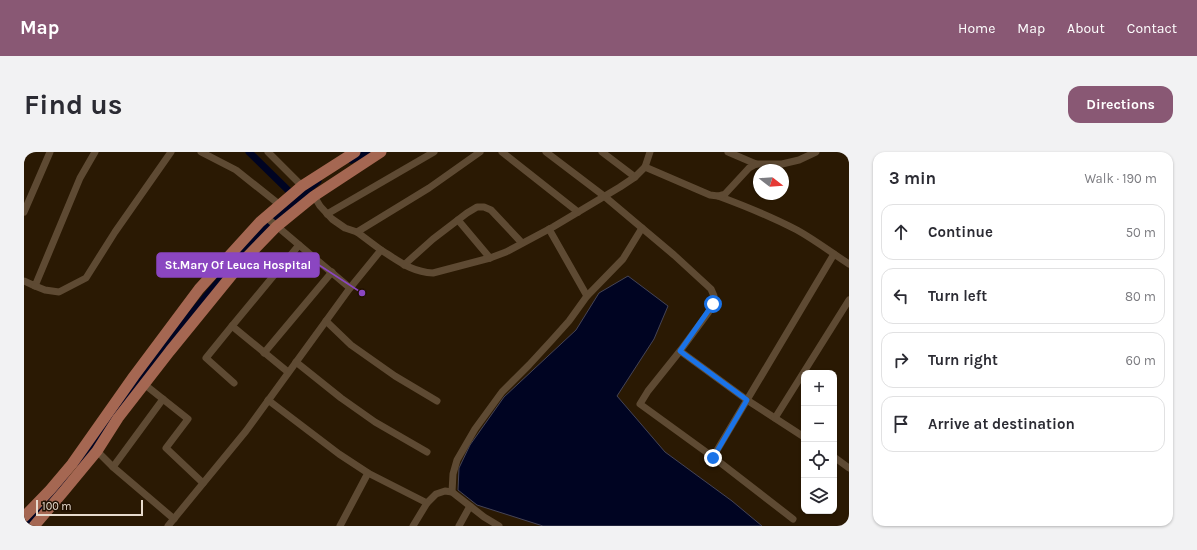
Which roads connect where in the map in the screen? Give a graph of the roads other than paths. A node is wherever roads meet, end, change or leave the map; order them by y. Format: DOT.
graph roads {
  1 [pos="50,152"];
  2 [pos="95,152"];
  3 [pos="171,152"];
  4 [pos="200,152"];
  5 [pos="268,152"];
  6 [pos="355,152"];
  7 [pos="381,152"];
  8 [pos="434,152"];
  9 [pos="480,152"];
  10 [pos="502,152"];
  11 [pos="546,152"];
  12 [pos="602,152"];
  13 [pos="650,152"];
  14 [pos="728,152"];
  15 [pos="816,152"];
  16 [pos="756,164"];
  17 [pos="782,164"];
  18 [pos="753,166"];
  19 [pos="645,167"];
  20 [pos="635,177"];
  21 [pos="295,191"];
  22 [pos="314,196"];
  23 [pos="604,196"];
  24 [pos="718,196"];
  25 [pos="280,205"];
  26 [pos="24,212"];
  27 [pos="578,212"];
  28 [pos="327,214"];
  29 [pos="458,220"];
  30 [pos="271,222"];
  31 [pos="642,228"];
  32 [pos="549,229"];
  33 [pos="357,232"];
  34 [pos="522,243"];
  35 [pos="299,245"];
  36 [pos="382,250"];
  37 [pos="834,254"];
  38 [pos="490,258"];
  39 [pos="849,264"];
  40 [pos="404,265"];
  41 [pos="332,272"];
  42 [pos="24,282"];
  43 [pos="35,286"];
  44 [pos="350,288"];
  45 [pos="587,296"];
  46 [pos="849,300"];
  47 [pos="326,322"];
  48 [pos="232,326"];
  49 [pos="680,351"];
  50 [pos="264,353"];
  51 [pos="296,362"];
  52 [pos="288,372"];
  53 [pos="234,383"];
  54 [pos="144,384"];
  55 [pos="163,399"];
  56 [pos="268,400"];
  57 [pos="747,400"];
  58 [pos="437,402"];
  59 [pos="775,418"];
  60 [pos="801,435"];
  61 [pos="97,450"];
  62 [pos="426,452"];
  63 [pos="713,458"];
  64 [pos="837,459"];
  65 [pos="113,466"];
  66 [pos="849,468"];
  67 [pos="368,472"];
  68 [pos="203,484"];
  69 [pos="452,492"];
  70 [pos="427,503"];
  71 [pos="470,506"];
  72 [pos="24,516"];
  73 [pos="174,519"];
  74 [pos="793,519"];
  75 [pos="34,526"];
  76 [pos="168,526"];
  77 [pos="340,526"];
  78 [pos="413,526"];
  79 [pos="459,526"];
  80 [pos="499,526"];
  1 -- 26 [label="street"];
  2 -- 43 [label="street"];
  3 -- 43 [label="street"];
  4 -- 25 [label="street"];
  5 -- 21 [label="street"];
  6 -- 21 [label="main road"];
  7 -- 22 [label="main road"];
  8 -- 28 [label="street"];
  9 -- 33 [label="street"];
  10 -- 27 [label="street"];
  11 -- 23 [label="street"];
  12 -- 20 [label="street"];
  13 -- 19 [label="street"];
  14 -- 16 [label="street"];
  15 -- 17 [label="street"];
  18 -- 24 [label="street"];
  19 -- 20 [label="street"];
  19 -- 24 [label="street"];
  20 -- 23 [label="street"];
  21 -- 25 [label="main road"];
  22 -- 28 [label="street"];
  22 -- 30 [label="main road"];
  23 -- 27 [label="street"];
  23 -- 31 [label="street"];
  24 -- 37 [label="street"];
  25 -- 30 [label="main road"];
  27 -- 32 [label="street"];
  28 -- 33 [label="street"];
  29 -- 34 [label="street"];
  29 -- 38 [label="street"];
  29 -- 40 [label="street"];
  30 -- 35 [label="street"];
  30 -- 54 [label="main road"];
  30 -- 72 [label="main road"];
  31 -- 45 [label="street"];
  31 -- 49 [label="street"];
  32 -- 34 [label="street"];
  32 -- 45 [label="street"];
  33 -- 36 [label="street"];
  34 -- 38 [label="street"];
  35 -- 41 [label="street"];
  35 -- 48 [label="street"];
  36 -- 40 [label="street"];
  36 -- 44 [label="street"];
  37 -- 39 [label="street"];
  37 -- 57 [label="street"];
  38 -- 40 [label="street"];
  41 -- 44 [label="street"];
  41 -- 50 [label="street"];
  42 -- 43 [label="street"];
  44 -- 47 [label="street"];
  45 -- 69 [label="street"];
  46 -- 59 [label="street"];
  47 -- 51 [label="street"];
  47 -- 58 [label="street"];
  48 -- 50 [label="street"];
  48 -- 53 [label="street"];
  49 -- 57 [label="street"];
  49 -- 63 [label="street"];
  50 -- 52 [label="street"];
  51 -- 52 [label="street"];
  51 -- 62 [label="street"];
  52 -- 56 [label="street"];
  54 -- 55 [label="street"];
  54 -- 61 [label="main road"];
  55 -- 65 [label="street"];
  55 -- 68 [label="street"];
  56 -- 67 [label="street"];
  56 -- 68 [label="street"];
  57 -- 59 [label="street"];
  57 -- 63 [label="street"];
  59 -- 60 [label="street"];
  61 -- 65 [label="street"];
  61 -- 75 [label="main road"];
  63 -- 74 [label="street"];
  64 -- 66 [label="street"];
  65 -- 73 [label="street"];
  67 -- 70 [label="street"];
  67 -- 77 [label="street"];
  68 -- 73 [label="street"];
  69 -- 70 [label="street"];
  69 -- 71 [label="street"];
  70 -- 78 [label="street"];
  71 -- 79 [label="street"];
  71 -- 80 [label="street"];
  73 -- 76 [label="street"];
}
